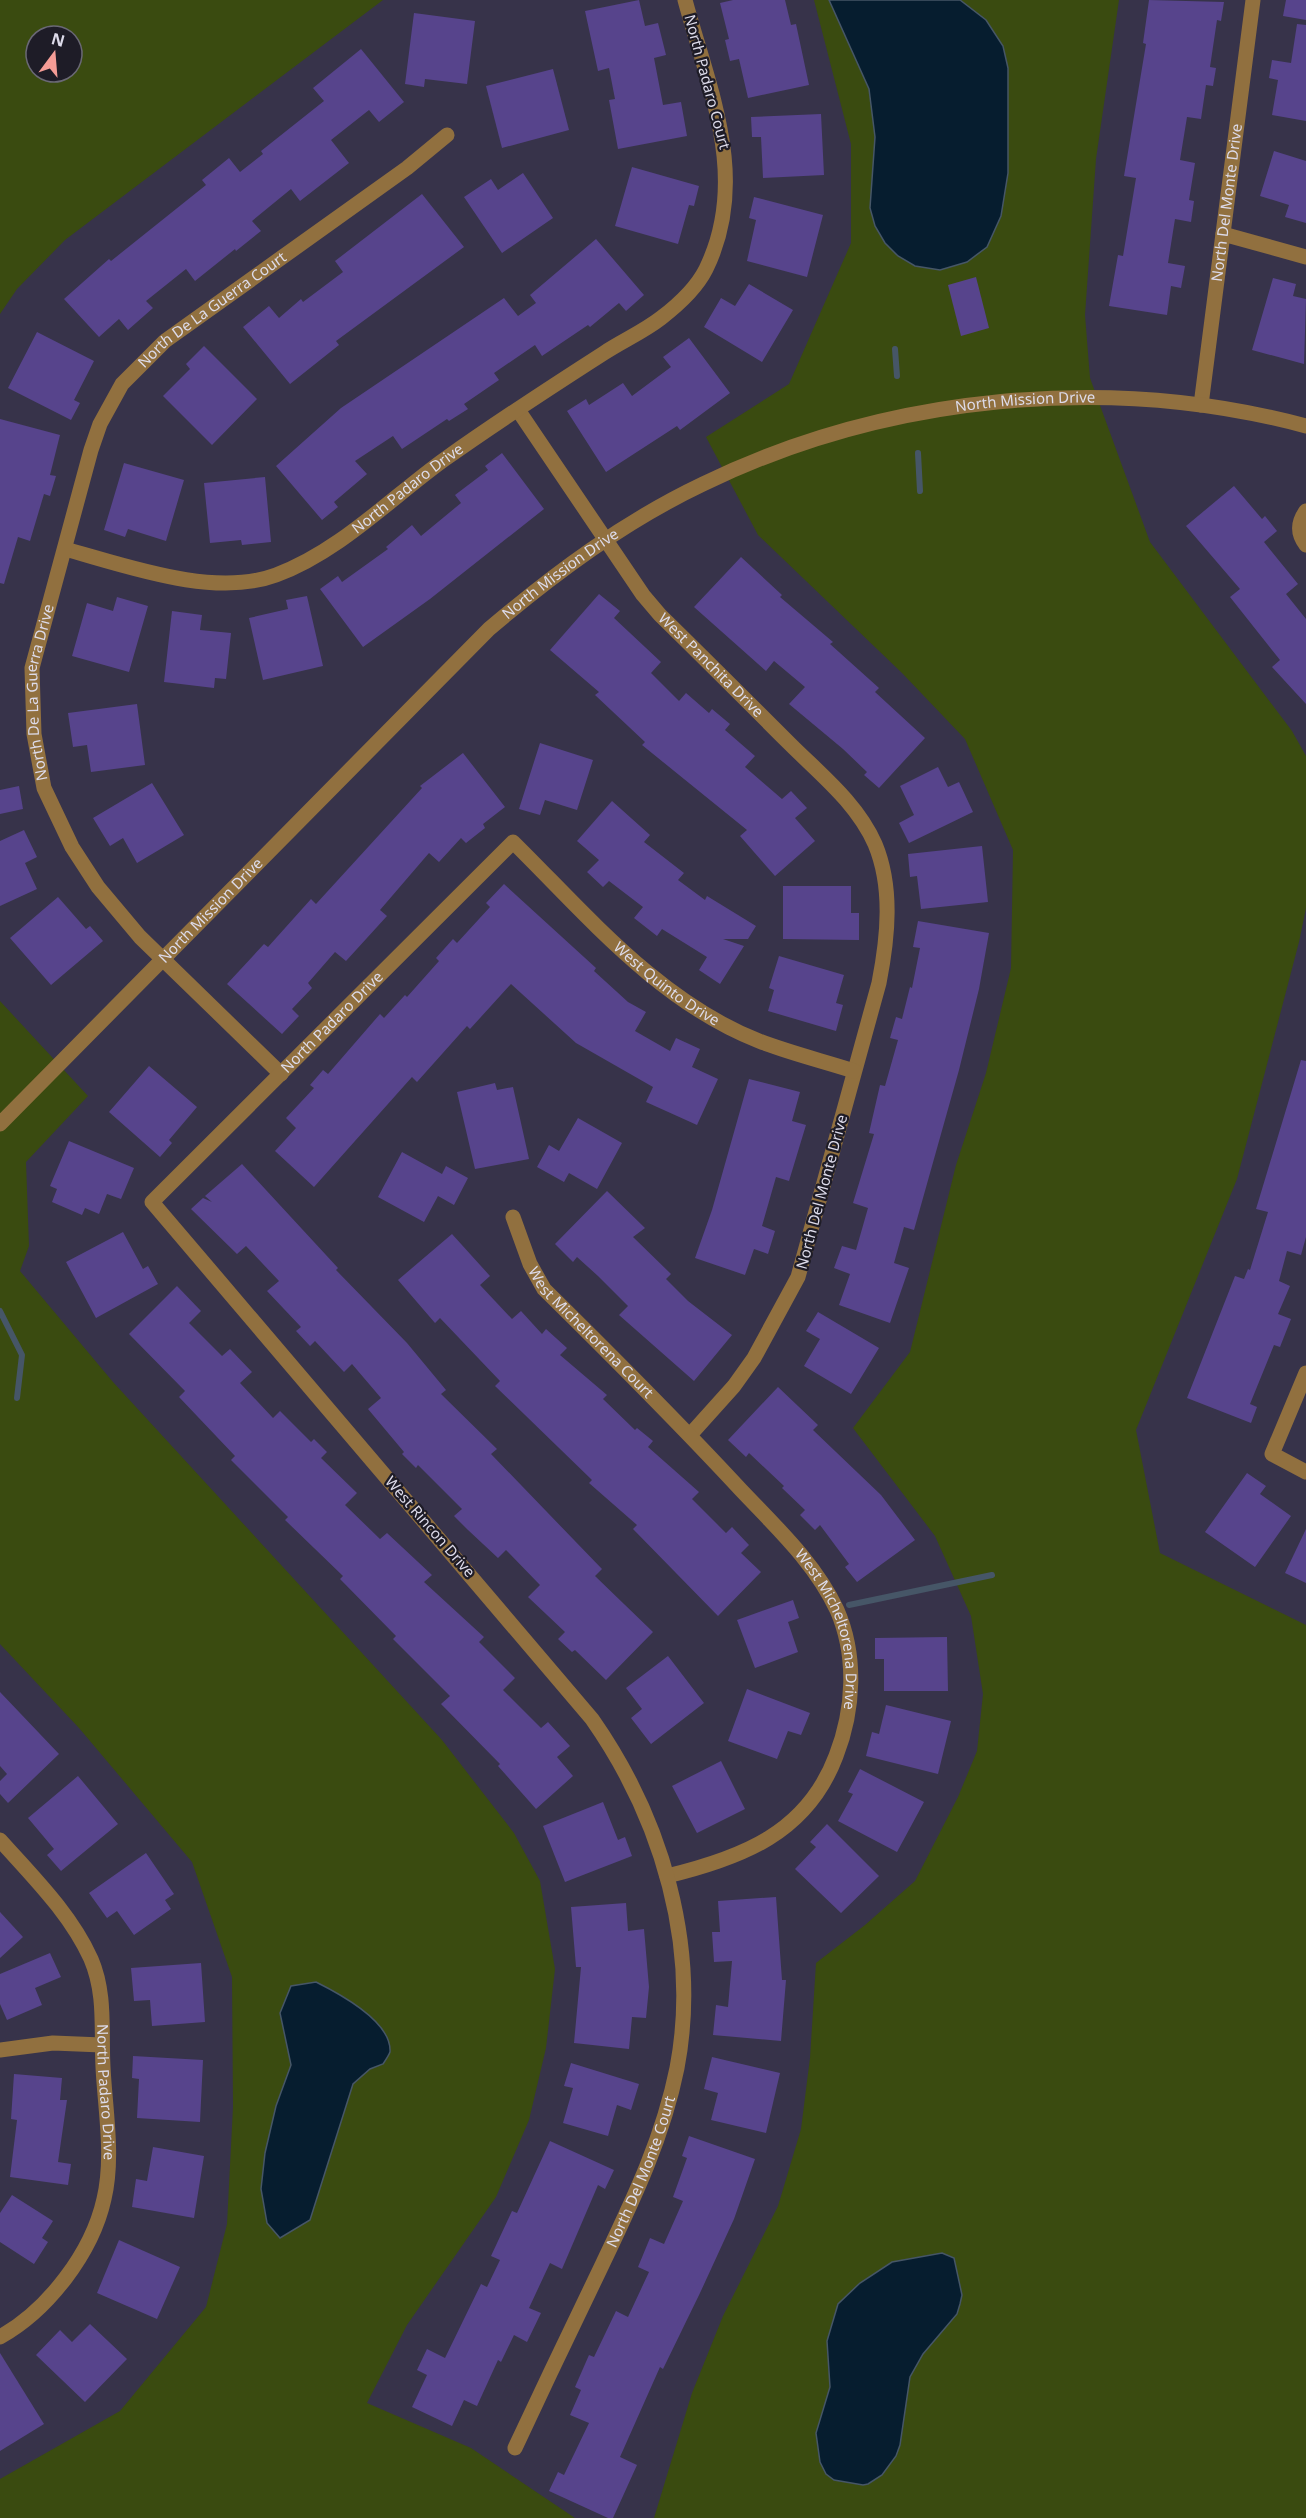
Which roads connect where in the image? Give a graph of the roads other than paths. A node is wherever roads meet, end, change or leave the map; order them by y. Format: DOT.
graph roads {
  1 [pos="685,0"];
  2 [pos="1253,0"];
  3 [pos="447,135"];
  4 [pos="1223,234"];
  5 [pos="1306,257"];
  6 [pos="705,270"];
  7 [pos="1201,405"];
  8 [pos="518,410"];
  9 [pos="1306,426"];
  10 [pos="1306,511"];
  11 [pos="604,540"];
  12 [pos="1306,545"];
  13 [pos="65,549"];
  14 [pos="513,842"];
  15 [pos="887,919"];
  16 [pos="162,959"];
  17 [pos="854,1071"];
  18 [pos="281,1074"];
  19 [pos="0,1124"];
  20 [pos="152,1202"];
  21 [pos="513,1217"];
  22 [pos="1306,1373"];
  23 [pos="690,1435"];
  24 [pos="1306,1472"];
  25 [pos="0,1840"];
  26 [pos="667,1876"];
  27 [pos="102,2045"];
  28 [pos="0,2050"];
  29 [pos="0,2337"];
  30 [pos="515,2448"];
  1 -- 6 [label="street, North Padaro Court"];
  2 -- 4 [label="street, North Del Monte Drive"];
  3 -- 13 [label="street, North De La Guerra Court"];
  4 -- 5 [label="street"];
  4 -- 7 [label="street, North Del Monte Drive"];
  6 -- 8 [label="street, North Padaro Drive"];
  7 -- 9 [label="street, North Mission Drive"];
  7 -- 11 [label="street, North Mission Drive"];
  8 -- 11 [label="street, West Panchita Drive"];
  8 -- 13 [label="street, North Padaro Drive"];
  10 -- 12 [label="street"];
  11 -- 15 [label="street, West Panchita Drive"];
  11 -- 16 [label="street, North Mission Drive"];
  13 -- 16 [label="street, North De La Guerra Drive"];
  14 -- 17 [label="street, West Quinto Drive"];
  14 -- 18 [label="street, North Padaro Drive"];
  15 -- 17 [label="street, North Del Monte Drive"];
  16 -- 18 [label="street, North De La Guerra Drive"];
  16 -- 19 [label="street, North Mission Drive"];
  17 -- 23 [label="street, North Del Monte Drive"];
  18 -- 20 [label="street, North Padaro Drive"];
  20 -- 26 [label="street, West Rincon Drive"];
  21 -- 23 [label="street, West Micheltorena Court"];
  22 -- 24 [label="street"];
  23 -- 26 [label="street, West Micheltorena Drive"];
  25 -- 27 [label="street, North Padaro Drive"];
  26 -- 30 [label="street, North Del Monte Court"];
  27 -- 28 [label="street"];
  27 -- 29 [label="street, North Padaro Drive"];
}
